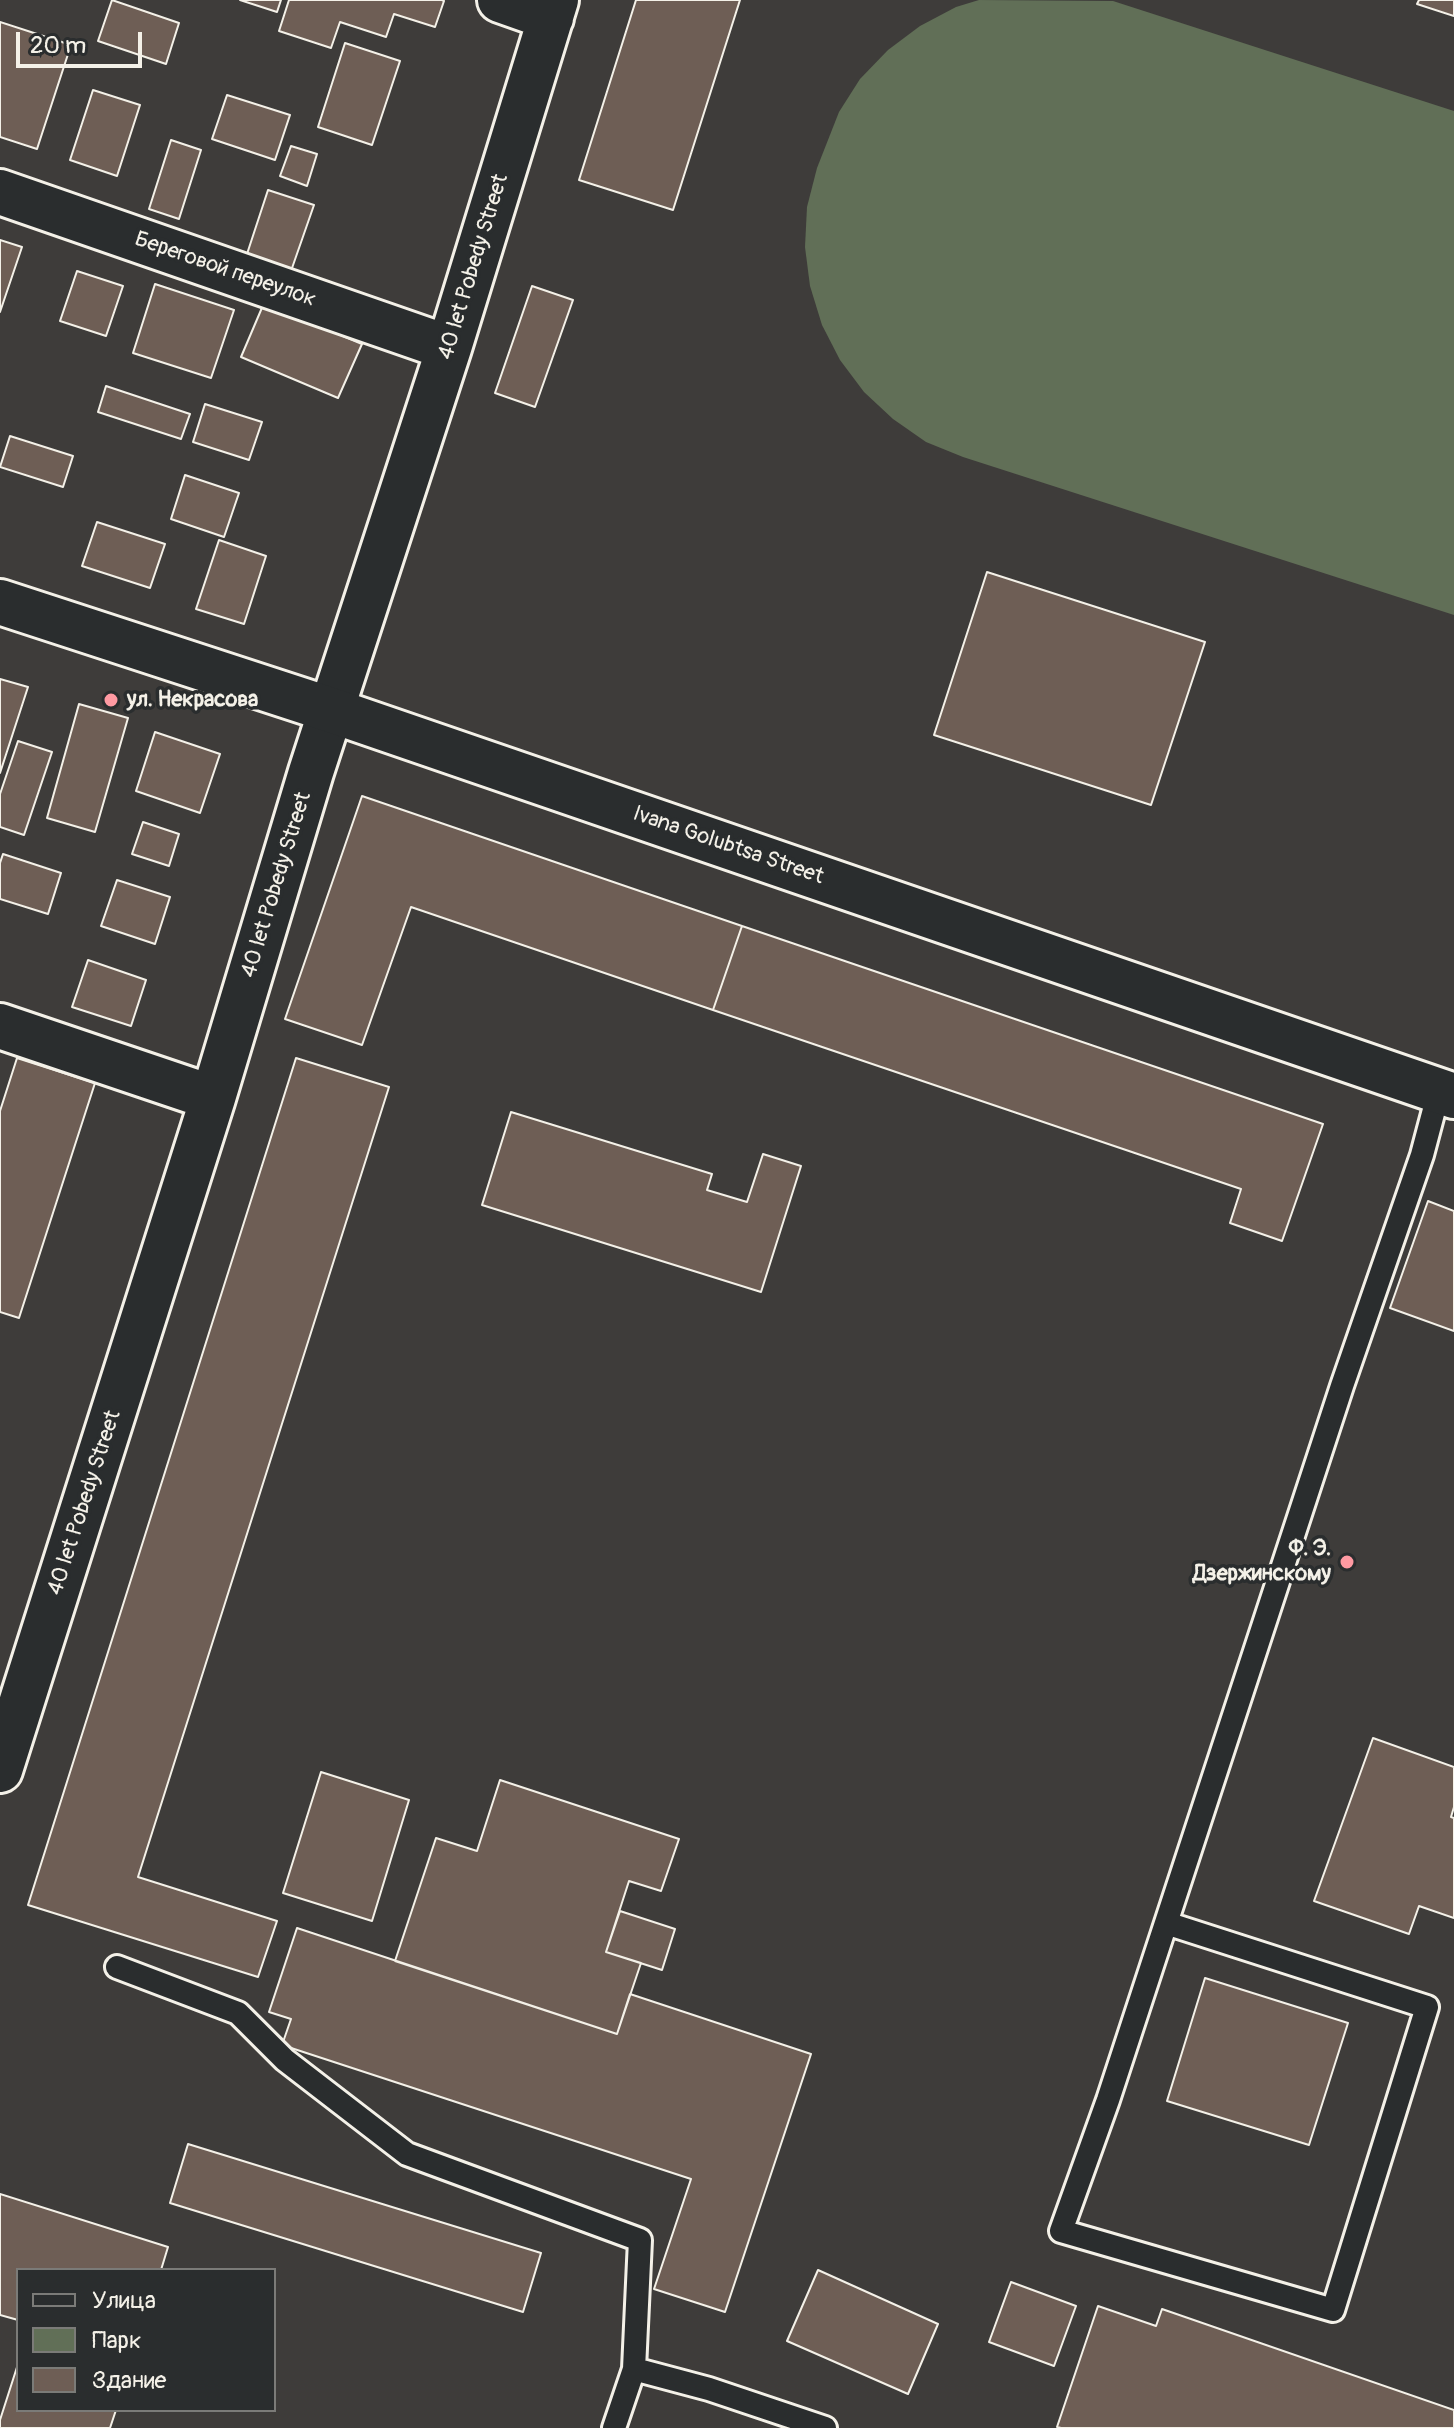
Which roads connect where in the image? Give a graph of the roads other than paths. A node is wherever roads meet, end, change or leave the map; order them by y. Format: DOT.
graph roads {
  1 [pos="500,0"];
  2 [pos="553,9"];
  3 [pos="0,192"];
  4 [pos="449,348"];
  5 [pos="0,602"];
  6 [pos="331,710"];
  7 [pos="0,1026"];
  8 [pos="1446,1093"];
  9 [pos="213,1098"];
  10 [pos="0,1770"];
  11 [pos="1166,1923"];
  12 [pos="117,1967"];
  13 [pos="634,2369"];
  14 [pos="614,2428"];
  15 [pos="825,2428"];
  1 -- 2 [label="street"];
  2 -- 4 [label="street, 40 let Pobedy Street"];
  3 -- 4 [label="street, Береговой переулок"];
  4 -- 6 [label="street, 40 let Pobedy Street"];
  5 -- 6 [label="street, Ivana Golubtsa Street"];
  6 -- 8 [label="street, Ivana Golubtsa Street"];
  6 -- 9 [label="street, 40 let Pobedy Street"];
  7 -- 9 [label="street"];
  8 -- 11 [label="lane"];
  9 -- 10 [label="street, 40 let Pobedy Street"];
  11 -- 11 [label="lane"];
  12 -- 13 [label="lane"];
  13 -- 14 [label="lane"];
  13 -- 15 [label="lane"];
}
